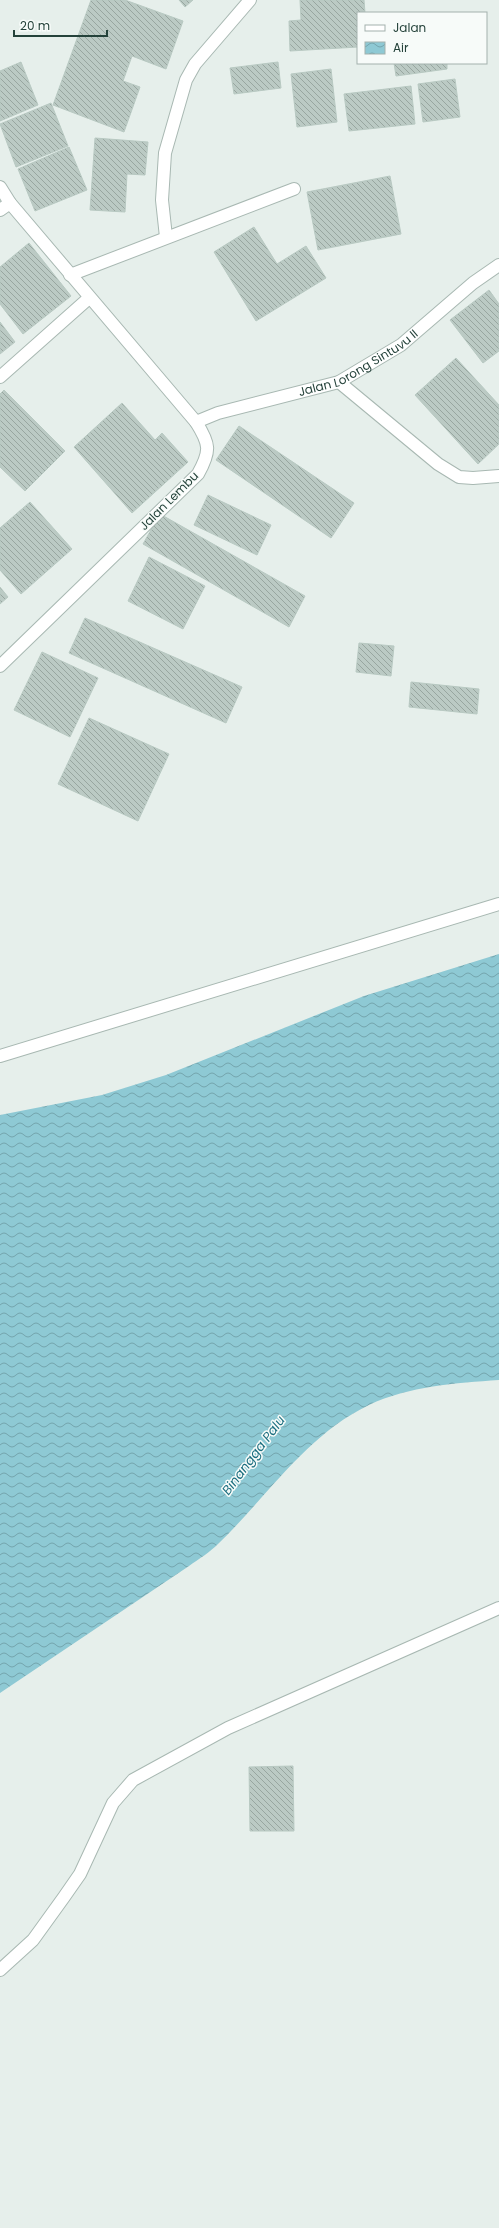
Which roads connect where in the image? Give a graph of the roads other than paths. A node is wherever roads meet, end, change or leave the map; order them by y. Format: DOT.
graph roads {
  1 [pos="250,0"];
  2 [pos="0,187"];
  3 [pos="294,189"];
  4 [pos="10,203"];
  5 [pos="0,210"];
  6 [pos="166,237"];
  7 [pos="499,265"];
  8 [pos="70,275"];
  9 [pos="89,298"];
  10 [pos="0,377"];
  11 [pos="340,382"];
  12 [pos="196,422"];
  13 [pos="499,476"];
  14 [pos="0,666"];
  15 [pos="499,904"];
  16 [pos="0,1056"];
  17 [pos="499,1608"];
  18 [pos="0,1970"];
  1 -- 6 [label="street"];
  2 -- 4 [label="street, Jalan Lembu"];
  3 -- 6 [label="street"];
  4 -- 5 [label="street"];
  4 -- 8 [label="street, Jalan Lembu"];
  6 -- 8 [label="street"];
  7 -- 11 [label="street, Jalan Lorong Sintuvu II"];
  8 -- 9 [label="street, Jalan Lembu"];
  9 -- 10 [label="street"];
  9 -- 12 [label="street, Jalan Lembu"];
  11 -- 12 [label="street, Jalan Lorong Sintuvu II"];
  11 -- 13 [label="street"];
  12 -- 14 [label="street, Jalan Lembu"];
  15 -- 16 [label="street"];
  17 -- 18 [label="street"];
}
